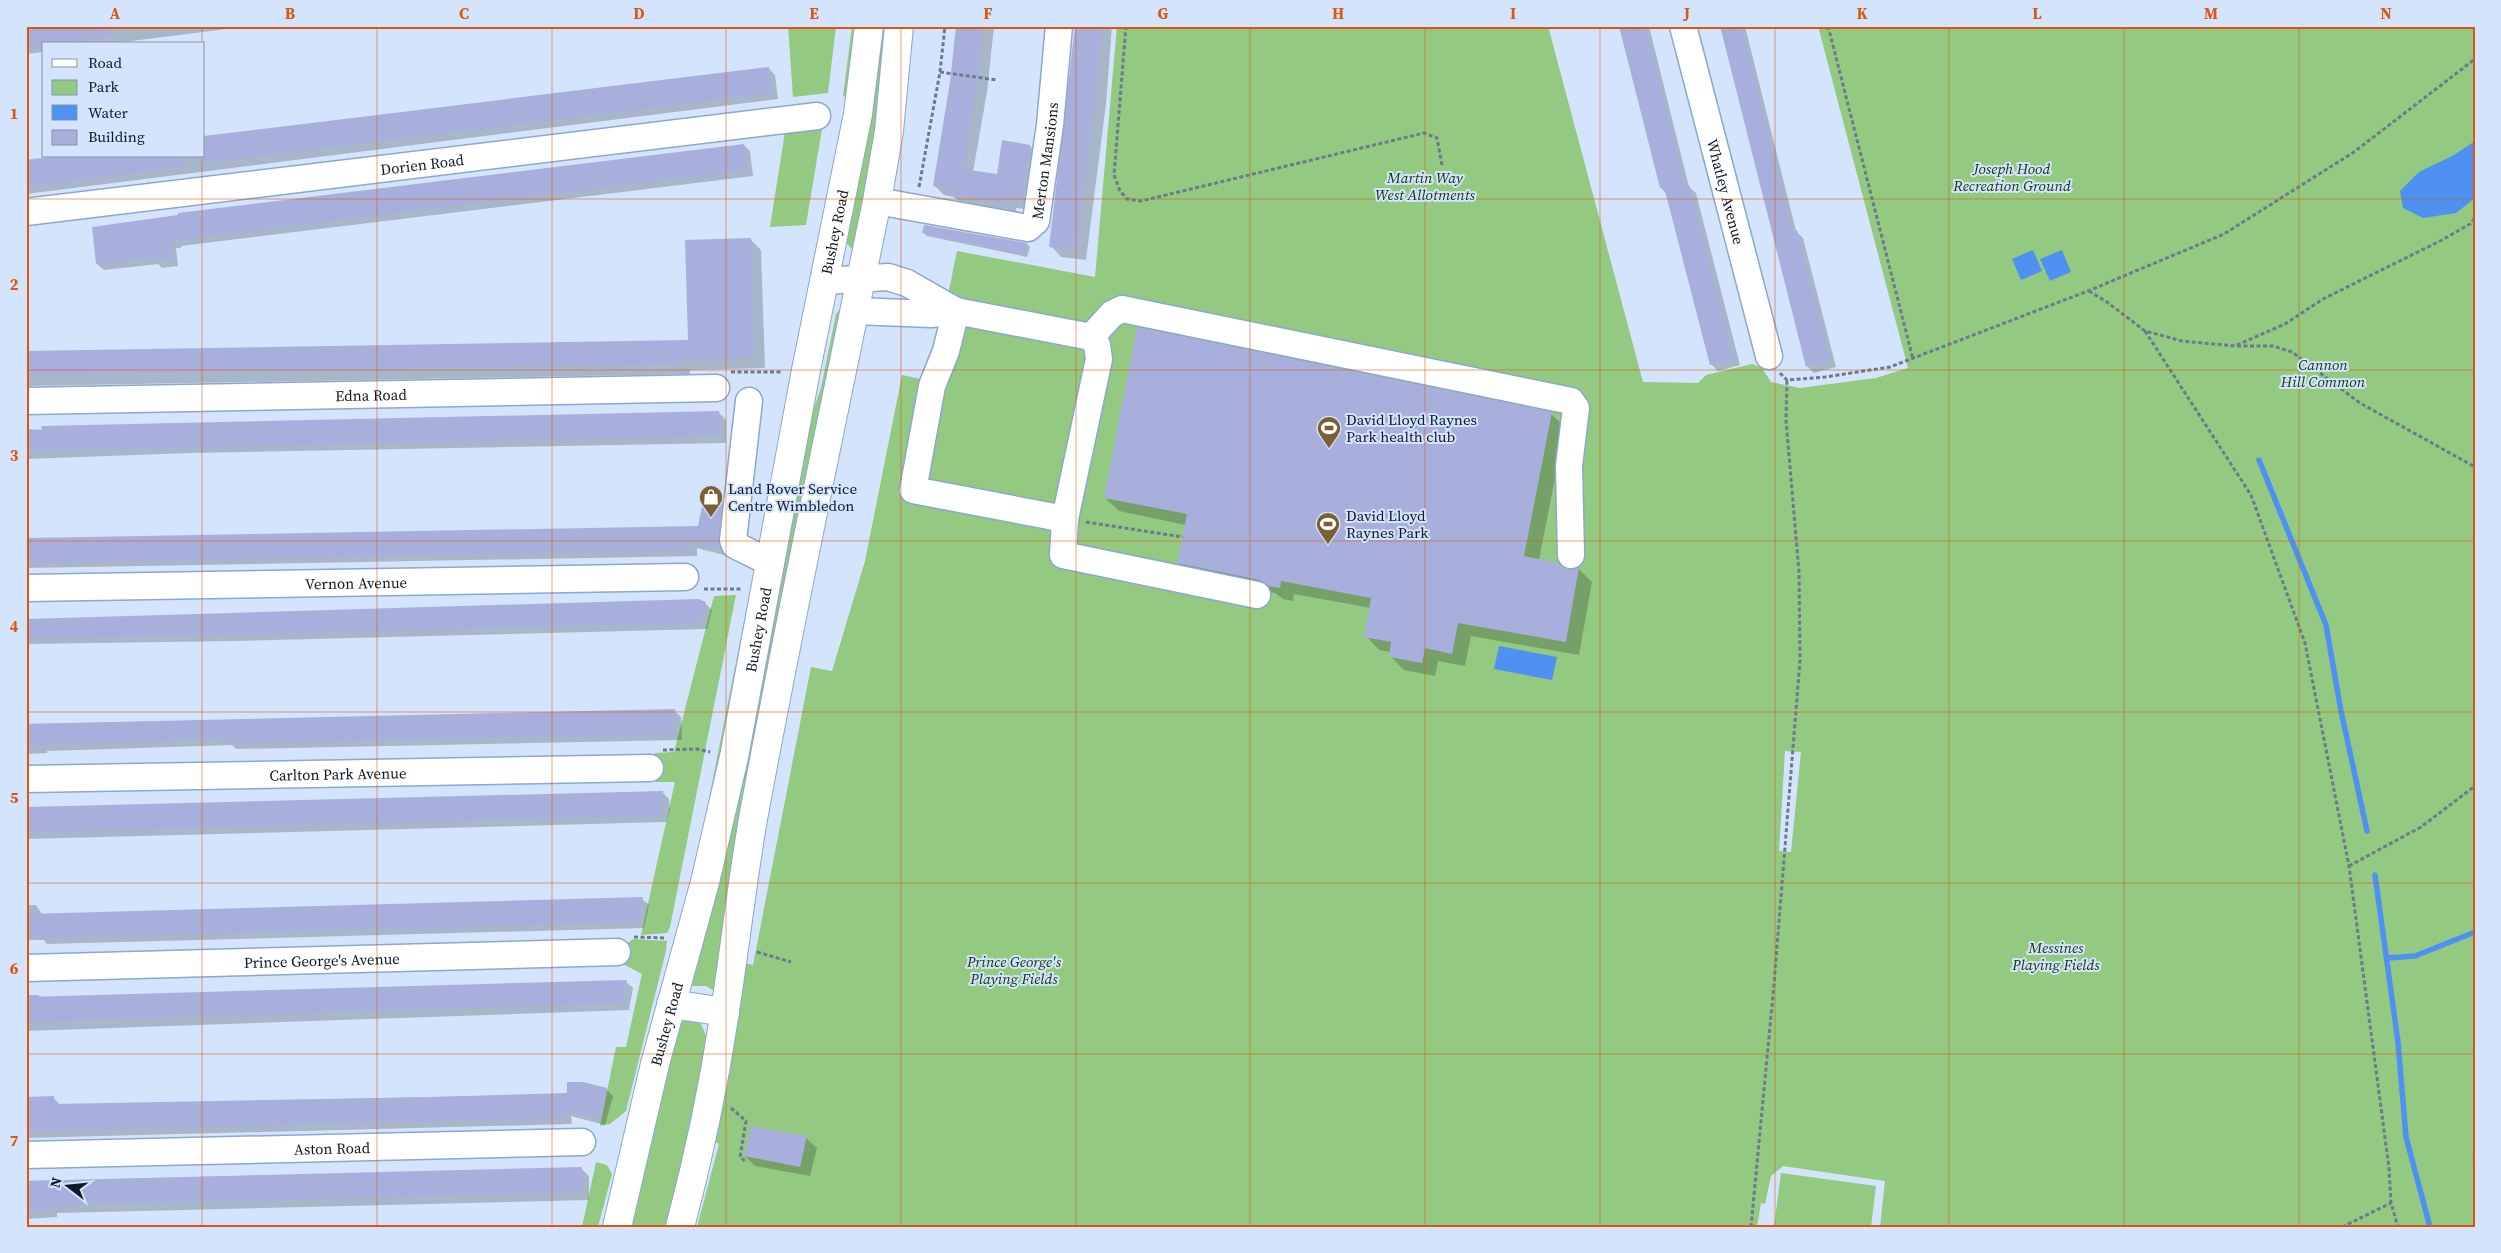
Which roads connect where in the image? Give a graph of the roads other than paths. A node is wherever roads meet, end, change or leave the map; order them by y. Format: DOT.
graph roads {
  1 [pos="869,26"];
  2 [pos="899,26"];
  3 [pos="1059,26"];
  4 [pos="1683,26"];
  5 [pos="817,116"];
  6 [pos="877,201"];
  7 [pos="26,212"];
  8 [pos="861,279"];
  9 [pos="824,281"];
  10 [pos="855,311"];
  11 [pos="956,311"];
  12 [pos="1092,337"];
  13 [pos="1769,356"];
  14 [pos="716,388"];
  15 [pos="26,401"];
  16 [pos="749,401"];
  17 [pos="1065,519"];
  18 [pos="1570,555"];
  19 [pos="771,563"];
  20 [pos="685,577"];
  21 [pos="26,588"];
  22 [pos="1257,595"];
  23 [pos="650,768"];
  24 [pos="26,779"];
  25 [pos="617,952"];
  26 [pos="26,968"];
  27 [pos="671,1004"];
  28 [pos="725,1012"];
  29 [pos="582,1142"];
  30 [pos="26,1156"];
  31 [pos="617,1227"];
  32 [pos="680,1227"];
  1 -- 9 [label="main road, Bushey Road"];
  2 -- 6 [label="main road, Bushey Road"];
  3 -- 6 [label="street, Merton Mansions"];
  4 -- 13 [label="street, Whatley Avenue"];
  5 -- 7 [label="street, Dorien Road"];
  6 -- 8 [label="main road, Bushey Road"];
  8 -- 9 [label="street"];
  8 -- 10 [label="main road, Bushey Road"];
  8 -- 11 [label="street"];
  9 -- 19 [label="main road, Bushey Road"];
  10 -- 11 [label="street"];
  10 -- 28 [label="main road, Bushey Road"];
  11 -- 12 [label="street"];
  11 -- 17 [label="street"];
  12 -- 17 [label="street"];
  12 -- 18 [label="street"];
  14 -- 15 [label="street, Edna Road"];
  16 -- 19 [label="street"];
  17 -- 22 [label="street"];
  19 -- 27 [label="main road, Bushey Road"];
  20 -- 21 [label="street, Vernon Avenue"];
  23 -- 24 [label="street, Carlton Park Avenue"];
  25 -- 26 [label="street, Prince George's Avenue"];
  27 -- 28 [label="main road"];
  27 -- 31 [label="main road, Bushey Road"];
  28 -- 32 [label="main road, Bushey Road"];
  29 -- 30 [label="street, Aston Road"];
}
